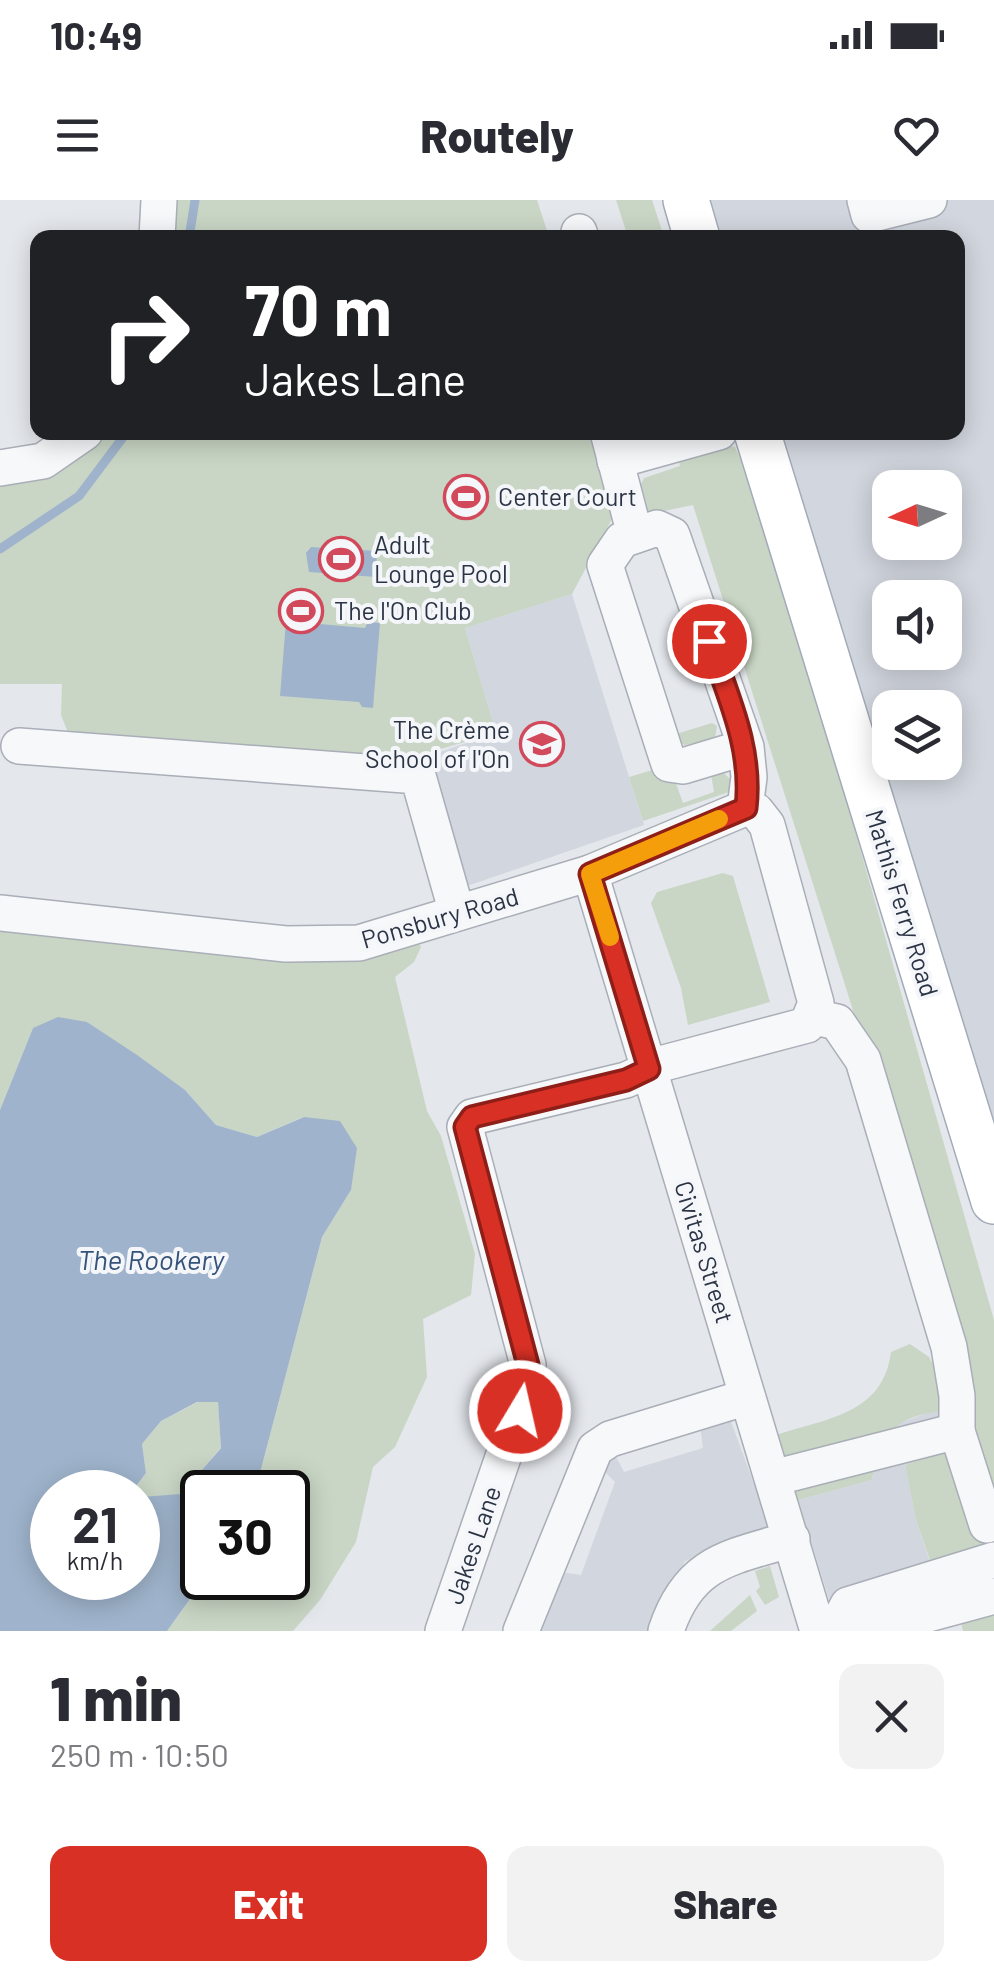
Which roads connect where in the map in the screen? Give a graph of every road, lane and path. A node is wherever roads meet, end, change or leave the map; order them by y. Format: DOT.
graph roads {
  1 [pos="159,200"];
  2 [pos="686,200"];
  3 [pos="929,200"];
  4 [pos="868,217"];
  5 [pos="157,230"];
  6 [pos="695,230"];
  7 [pos="73,440"];
  8 [pos="661,440"];
  9 [pos="759,440"];
  10 [pos="611,447"];
  11 [pos="0,468"];
  12 [pos="636,536"];
  13 [pos="19,746"];
  14 [pos="746,747"];
  15 [pos="746,808"];
  16 [pos="590,874"];
  17 [pos="0,913"];
  18 [pos="457,914"];
  19 [pos="814,1017"];
  20 [pos="649,1069"];
  21 [pos="994,1201"];
  22 [pos="747,1397"];
  23 [pos="957,1430"];
  24 [pos="772,1478"];
  25 [pos="987,1525"];
  26 [pos="792,1539"];
  27 [pos="994,1560"];
  28 [pos="994,1596"];
  29 [pos="833,1630"];
  30 [pos="444,1631"];
  31 [pos="521,1631"];
  32 [pos="666,1631"];
  1 -- 5 [label="street"];
  2 -- 6 [label="main road"];
  3 -- 4 [label="street"];
  7 -- 11 [label="street"];
  8 -- 10 [label="street"];
  9 -- 21 [label="main road, Mathis Ferry Road"];
  10 -- 12 [label="street"];
  12 -- 14 [label="street"];
  12 -- 14 [label="street"];
  13 -- 18 [label="street"];
  14 -- 15 [label="street"];
  15 -- 16 [label="street, Ponsbury Road"];
  15 -- 19 [label="street"];
  16 -- 18 [label="street, Ponsbury Road"];
  16 -- 20 [label="street, Civitas Street"];
  17 -- 18 [label="street, Ponsbury Road"];
  19 -- 20 [label="street"];
  19 -- 23 [label="street"];
  20 -- 22 [label="street, Civitas Street"];
  20 -- 30 [label="street, Jakes Lane"];
  22 -- 24 [label="street, Civitas Street"];
  22 -- 31 [label="street"];
  23 -- 24 [label="street"];
  23 -- 25 [label="street"];
  24 -- 26 [label="street, Civitas Street"];
  26 -- 29 [label="street, Civitas Street"];
  26 -- 32 [label="street"];
  27 -- 29 [label="street"];
  28 -- 29 [label="street"];
}
